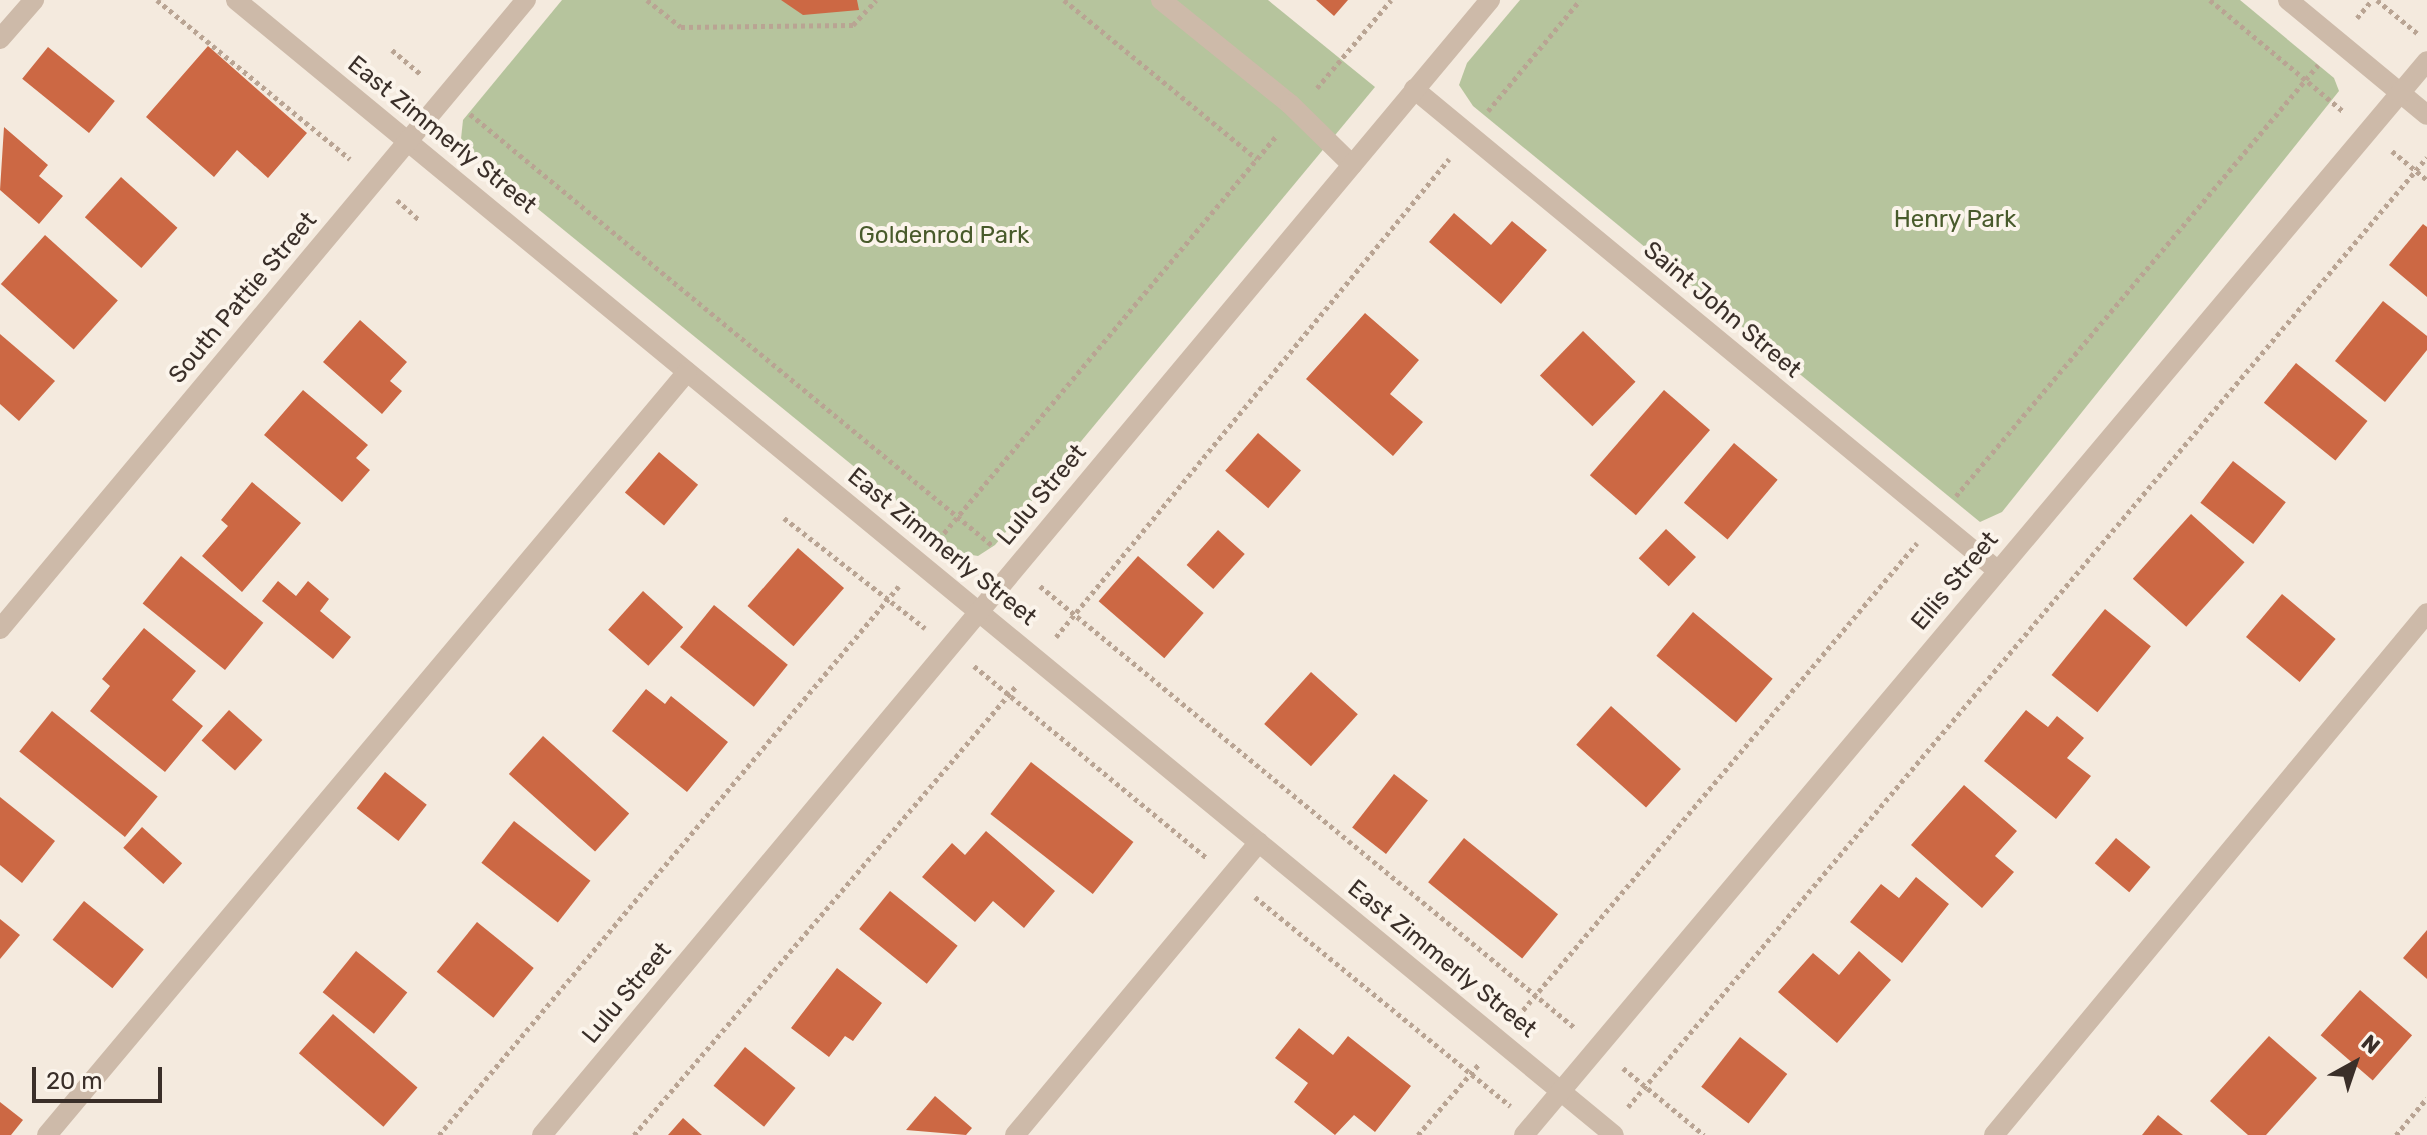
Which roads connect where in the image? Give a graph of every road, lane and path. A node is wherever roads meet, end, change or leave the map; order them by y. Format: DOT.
graph roads {
  1 [pos="34,0"];
  2 [pos="157,0"];
  3 [pos="236,0"];
  4 [pos="526,0"];
  5 [pos="647,0"];
  6 [pos="876,0"];
  7 [pos="1064,0"];
  8 [pos="1161,0"];
  9 [pos="1490,0"];
  10 [pos="1580,0"];
  11 [pos="2210,0"];
  12 [pos="2288,0"];
  13 [pos="2375,0"];
  14 [pos="0,39"];
  15 [pos="2338,41"];
  16 [pos="2427,41"];
  17 [pos="392,50"];
  18 [pos="2427,61"];
  19 [pos="2306,80"];
  20 [pos="1414,89"];
  21 [pos="2401,93"];
  22 [pos="446,95"];
  23 [pos="2427,115"];
  24 [pos="2368,132"];
  25 [pos="1469,135"];
  26 [pos="408,141"];
  27 [pos="2427,157"];
  28 [pos="1257,159"];
  29 [pos="1352,165"];
  30 [pos="2415,171"];
  31 [pos="375,180"];
  32 [pos="2427,180"];
  33 [pos="420,221"];
  34 [pos="687,372"];
  35 [pos="784,518"];
  36 [pos="1936,521"];
  37 [pos="1017,566"];
  38 [pos="1998,571"];
  39 [pos="979,611"];
  40 [pos="2427,613"];
  41 [pos="1074,614"];
  42 [pos="0,629"];
  43 [pos="949,647"];
  44 [pos="1038,660"];
  45 [pos="1009,695"];
  46 [pos="1259,842"];
  47 [pos="1230,876"];
  48 [pos="1535,996"];
  49 [pos="1499,1039"];
  50 [pos="1598,1047"];
  51 [pos="1470,1074"];
  52 [pos="1645,1086"];
  53 [pos="1561,1091"];
  54 [pos="2427,1098"];
  55 [pos="1528,1130"];
  56 [pos="1611,1133"];
  57 [pos="47,1135"];
  58 [pos="542,1135"];
  59 [pos="634,1135"];
  60 [pos="1015,1135"];
  61 [pos="1418,1135"];
  62 [pos="1704,1135"];
  63 [pos="1994,1135"];
  64 [pos="2396,1135"];
  1 -- 14 [label="street"];
  2 -- 31 [label="path"];
  3 -- 26 [label="street, East Zimmerly Street"];
  4 -- 22 [label="street, South Pattie Street"];
  5 -- 6 [label="path"];
  7 -- 28 [label="path"];
  8 -- 29 [label="street"];
  9 -- 20 [label="street, Lulu Street"];
  10 -- 25 [label="path"];
  11 -- 19 [label="path"];
  12 -- 15 [label="street"];
  13 -- 15 [label="path"];
  13 -- 16 [label="path"];
  15 -- 19 [label="path"];
  15 -- 21 [label="street"];
  17 -- 22 [label="path"];
  18 -- 21 [label="street, Ellis Street"];
  19 -- 24 [label="path"];
  19 -- 36 [label="path"];
  20 -- 25 [label="street, Saint John Street"];
  20 -- 29 [label="street, Lulu Street"];
  21 -- 23 [label="street"];
  21 -- 24 [label="street, Ellis Street"];
  22 -- 26 [label="street, South Pattie Street"];
  22 -- 37 [label="path"];
  24 -- 30 [label="path"];
  24 -- 38 [label="street, Ellis Street"];
  25 -- 36 [label="street, Saint John Street"];
  25 -- 41 [label="path"];
  26 -- 31 [label="street, South Pattie Street"];
  26 -- 34 [label="street, East Zimmerly Street"];
  27 -- 30 [label="path"];
  29 -- 37 [label="street, Lulu Street"];
  30 -- 32 [label="path"];
  30 -- 52 [label="path"];
  31 -- 33 [label="path"];
  31 -- 42 [label="street, South Pattie Street"];
  34 -- 39 [label="street, East Zimmerly Street"];
  34 -- 57 [label="street"];
  35 -- 43 [label="path"];
  36 -- 38 [label="street, Saint John Street"];
  36 -- 48 [label="path"];
  37 -- 39 [label="street, Lulu Street"];
  37 -- 41 [label="path"];
  38 -- 50 [label="street, Ellis Street"];
  39 -- 43 [label="street, Lulu Street"];
  39 -- 44 [label="street, East Zimmerly Street"];
  40 -- 63 [label="street"];
  41 -- 44 [label="path"];
  41 -- 48 [label="path"];
  43 -- 45 [label="path"];
  43 -- 58 [label="street, Lulu Street"];
  44 -- 45 [label="path"];
  44 -- 46 [label="street, East Zimmerly Street"];
  45 -- 47 [label="path"];
  45 -- 59 [label="path"];
  46 -- 47 [label="street"];
  46 -- 49 [label="street, East Zimmerly Street"];
  47 -- 51 [label="path"];
  47 -- 60 [label="street"];
  48 -- 49 [label="path"];
  48 -- 50 [label="path"];
  49 -- 51 [label="path"];
  49 -- 53 [label="street, East Zimmerly Street"];
  50 -- 52 [label="path"];
  50 -- 53 [label="street, Ellis Street"];
  51 -- 55 [label="path"];
  51 -- 61 [label="path"];
  52 -- 56 [label="path"];
  52 -- 62 [label="path"];
  53 -- 55 [label="street, Ellis Street"];
  53 -- 56 [label="street, East Zimmerly Street"];
  54 -- 64 [label="path"];
}
